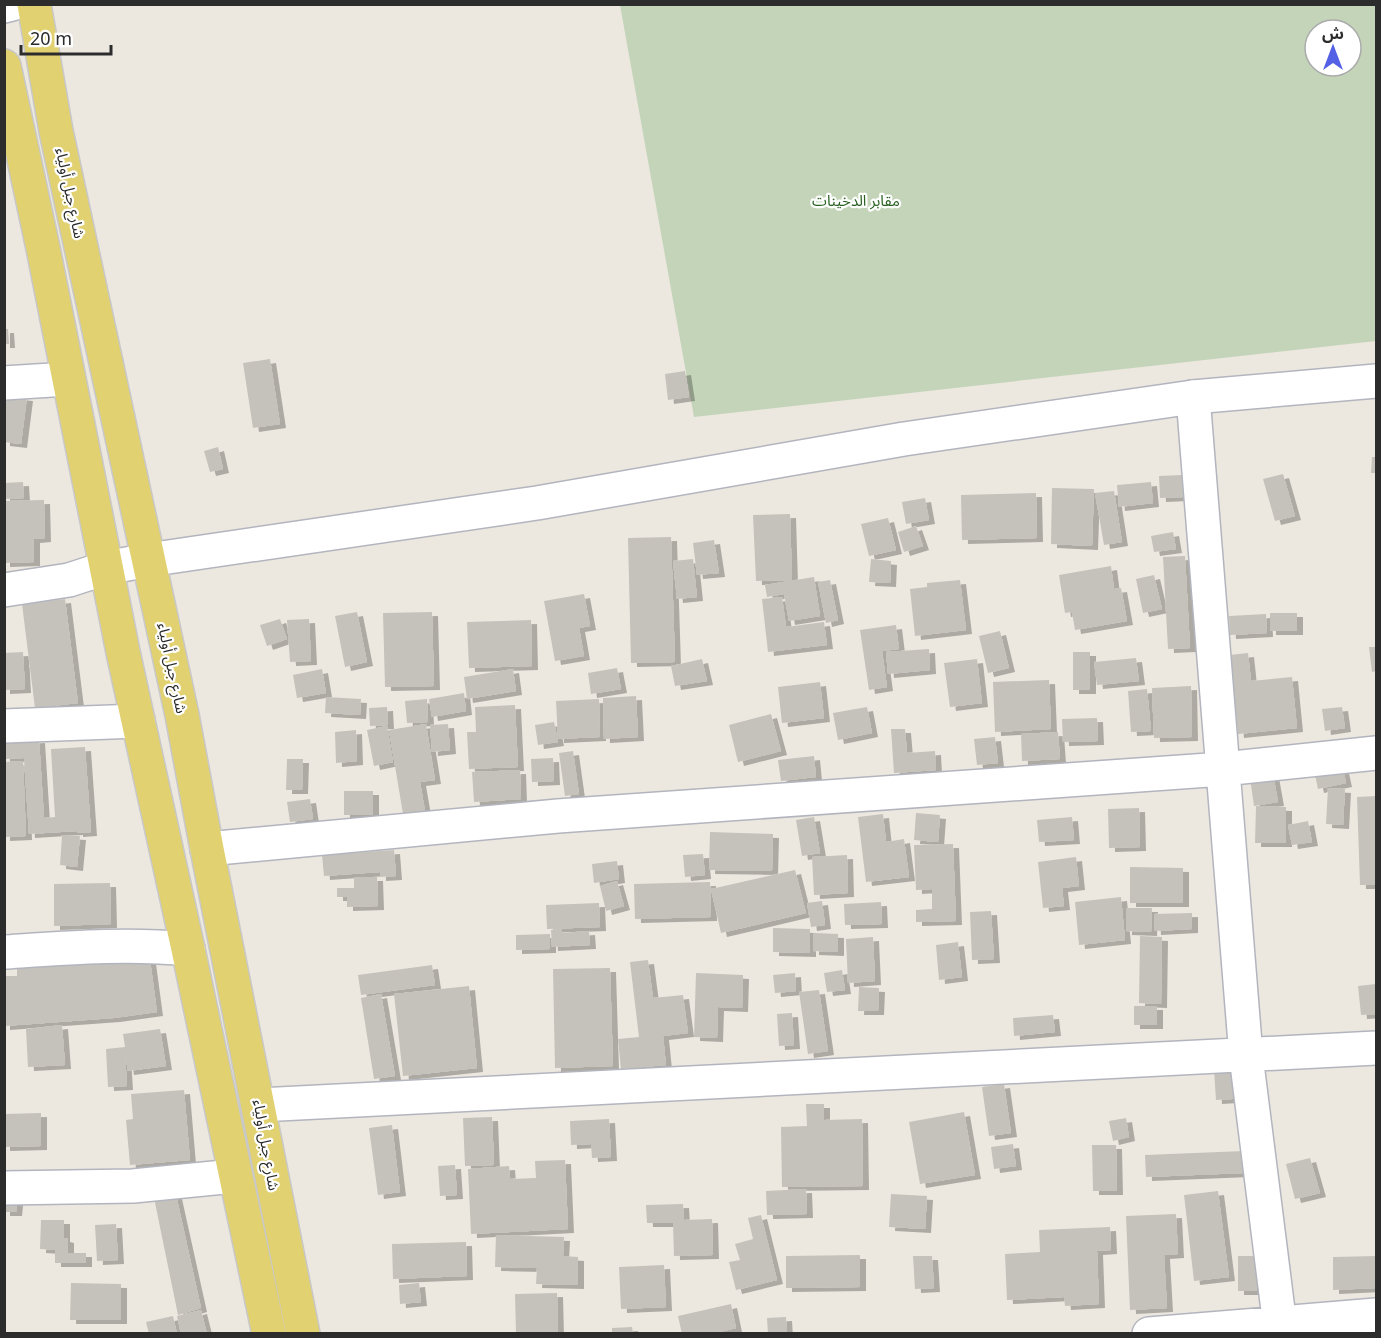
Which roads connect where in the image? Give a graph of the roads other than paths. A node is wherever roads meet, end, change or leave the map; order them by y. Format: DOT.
graph roads {
  1 [pos="12,4"];
  2 [pos="34,4"];
  3 [pos="4,6"];
  4 [pos="4,66"];
  5 [pos="12,134"];
  6 [pos="68,379"];
  7 [pos="1377,381"];
  8 [pos="4,383"];
  9 [pos="1193,397"];
  10 [pos="148,560"];
  11 [pos="106,568"];
  12 [pos="4,590"];
  13 [pos="138,721"];
  14 [pos="4,726"];
  15 [pos="1377,753"];
  16 [pos="1223,769"];
  17 [pos="207,849"];
  18 [pos="188,949"];
  19 [pos="4,952"];
  20 [pos="1377,1048"];
  21 [pos="1246,1056"];
  22 [pos="259,1105"];
  23 [pos="234,1176"];
  24 [pos="4,1188"];
  25 [pos="1377,1315"];
  26 [pos="1281,1328"];
  27 [pos="269,1334"];
  28 [pos="303,1334"];
  29 [pos="1149,1334"];
  1 -- 3 [label="street"];
  2 -- 10 [label="main road, شارع جبل أولياء"];
  4 -- 5 [label="main road"];
  5 -- 6 [label="main road"];
  6 -- 8 [label="street"];
  6 -- 11 [label="main road"];
  7 -- 9 [label="street"];
  9 -- 10 [label="street"];
  9 -- 16 [label="street"];
  10 -- 11 [label="street"];
  10 -- 17 [label="main road, شارع جبل أولياء"];
  11 -- 12 [label="street"];
  11 -- 13 [label="main road"];
  13 -- 14 [label="street"];
  13 -- 18 [label="main road"];
  15 -- 16 [label="street"];
  16 -- 17 [label="street"];
  16 -- 21 [label="street"];
  17 -- 22 [label="main road, شارع جبل أولياء"];
  18 -- 19 [label="street"];
  18 -- 23 [label="main road"];
  20 -- 21 [label="street"];
  21 -- 22 [label="street"];
  21 -- 26 [label="street"];
  22 -- 28 [label="main road, شارع جبل أولياء"];
  23 -- 24 [label="street"];
  23 -- 27 [label="main road"];
  25 -- 26 [label="street"];
  26 -- 29 [label="street"];
}
